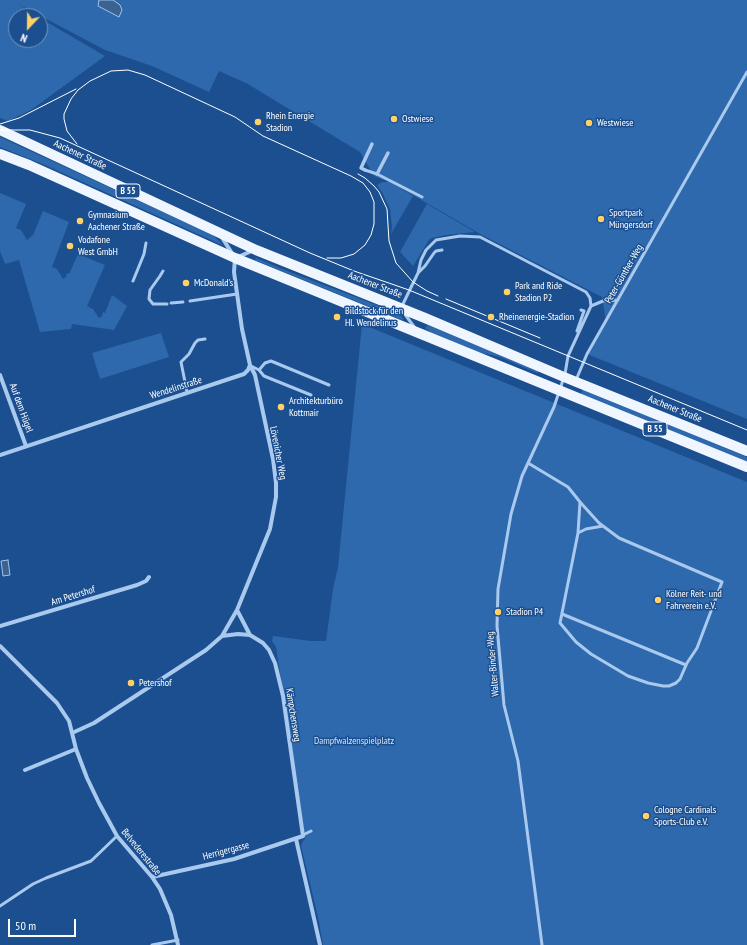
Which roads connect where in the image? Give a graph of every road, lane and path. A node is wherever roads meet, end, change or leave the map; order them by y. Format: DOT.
graph roads {
  1 [pos="747,72"];
  2 [pos="0,130"];
  3 [pos="372,144"];
  4 [pos="388,153"];
  5 [pos="0,154"];
  6 [pos="365,170"];
  7 [pos="378,174"];
  8 [pos="422,197"];
  9 [pos="219,233"];
  10 [pos="146,243"];
  11 [pos="256,250"];
  12 [pos="442,250"];
  13 [pos="235,258"];
  14 [pos="163,271"];
  15 [pos="418,273"];
  16 [pos="133,281"];
  17 [pos="237,294"];
  18 [pos="618,300"];
  19 [pos="190,301"];
  20 [pos="183,302"];
  21 [pos="591,306"];
  22 [pos="401,308"];
  23 [pos="581,310"];
  24 [pos="416,331"];
  25 [pos="205,339"];
  26 [pos="572,346"];
  27 [pos="250,365"];
  28 [pos="259,370"];
  29 [pos="0,375"];
  30 [pos="564,377"];
  31 [pos="575,382"];
  32 [pos="329,385"];
  33 [pos="560,390"];
  34 [pos="187,392"];
  35 [pos="311,395"];
  36 [pos="26,446"];
  37 [pos="747,451"];
  38 [pos="0,455"];
  39 [pos="528,463"];
  40 [pos="747,466"];
  41 [pos="580,502"];
  42 [pos="603,526"];
  43 [pos="578,533"];
  44 [pos="149,577"];
  45 [pos="237,610"];
  46 [pos="562,614"];
  47 [pos="0,626"];
  48 [pos="250,635"];
  49 [pos="222,636"];
  50 [pos="0,646"];
  51 [pos="686,666"];
  52 [pos="72,733"];
  53 [pos="76,749"];
  54 [pos="25,770"];
  55 [pos="311,831"];
  56 [pos="117,836"];
  57 [pos="303,836"];
  58 [pos="296,839"];
  59 [pos="152,877"];
  60 [pos="0,906"];
  61 [pos="178,940"];
  62 [pos="152,945"];
  63 [pos="178,945"];
  64 [pos="320,945"];
  65 [pos="542,945"];
  1 -- 18 [label="lane, Peter-Günther-Weg"];
  2 -- 9 [label="main road, Aachener Straße / B 55"];
  3 -- 6 [label="street"];
  4 -- 7 [label="street"];
  5 -- 13 [label="main road, B 55"];
  6 -- 7 [label="lane"];
  7 -- 8 [label="lane"];
  9 -- 11 [label="main road, Aachener Straße / B 55"];
  9 -- 13 [label="street"];
  10 -- 16 [label="lane"];
  11 -- 13 [label="street"];
  11 -- 22 [label="main road, Aachener Straße / B 55"];
  12 -- 15 [label="lane"];
  13 -- 17 [label="street"];
  13 -- 24 [label="main road, B 55"];
  14 -- 20 [label="lane"];
  15 -- 21 [label="lane"];
  15 -- 22 [label="lane"];
  17 -- 19 [label="lane"];
  17 -- 27 [label="street"];
  18 -- 21 [label="lane"];
  18 -- 31 [label="lane, Peter-Günther-Weg"];
  21 -- 26 [label="lane"];
  22 -- 24 [label="lane"];
  22 -- 30 [label="main road, Aachener Straße / B 55"];
  23 -- 26 [label="lane"];
  24 -- 33 [label="main road, B 55"];
  25 -- 34 [label="lane"];
  26 -- 30 [label="lane, Walter-Binder-Weg"];
  27 -- 28 [label="lane"];
  27 -- 34 [label="street, Wendelinstraße"];
  27 -- 45 [label="street, Lövenicher Weg"];
  28 -- 32 [label="lane"];
  28 -- 35 [label="lane"];
  29 -- 36 [label="street, Auf dem Hügel"];
  30 -- 31 [label="main road, Aachener Straße / B 55"];
  30 -- 33 [label="lane, Walter-Binder-Weg"];
  31 -- 37 [label="main road, Aachener Straße / B 55"];
  33 -- 39 [label="lane, Walter-Binder-Weg"];
  33 -- 40 [label="main road, B 55"];
  34 -- 36 [label="street, Wendelinstraße"];
  36 -- 38 [label="street, Wendelinstraße"];
  39 -- 41 [label="lane"];
  39 -- 65 [label="lane, Walter-Binder-Weg"];
  41 -- 42 [label="lane"];
  41 -- 43 [label="lane"];
  42 -- 43 [label="lane"];
  42 -- 51 [label="lane"];
  43 -- 46 [label="lane"];
  44 -- 47 [label="street, Am Petershof"];
  45 -- 48 [label="street"];
  45 -- 49 [label="street, Lövenicher Weg"];
  46 -- 51 [label="lane"];
  46 -- 51 [label="lane"];
  48 -- 49 [label="street"];
  48 -- 57 [label="street, Kämpchensweg"];
  49 -- 52 [label="street, Lövenicher Weg"];
  50 -- 52 [label="street, Belvederestraße"];
  52 -- 53 [label="street, Belvederestraße"];
  53 -- 54 [label="street"];
  53 -- 56 [label="street, Belvederestraße"];
  55 -- 57 [label="lane"];
  56 -- 59 [label="street, Belvederestraße"];
  56 -- 60 [label="lane"];
  57 -- 58 [label="street, Herrigergasse"];
  58 -- 59 [label="street, Herrigergasse"];
  58 -- 64 [label="street"];
  59 -- 61 [label="street, Belvederestraße"];
  61 -- 62 [label="lane"];
  61 -- 63 [label="street, Belvederestraße"];
}
